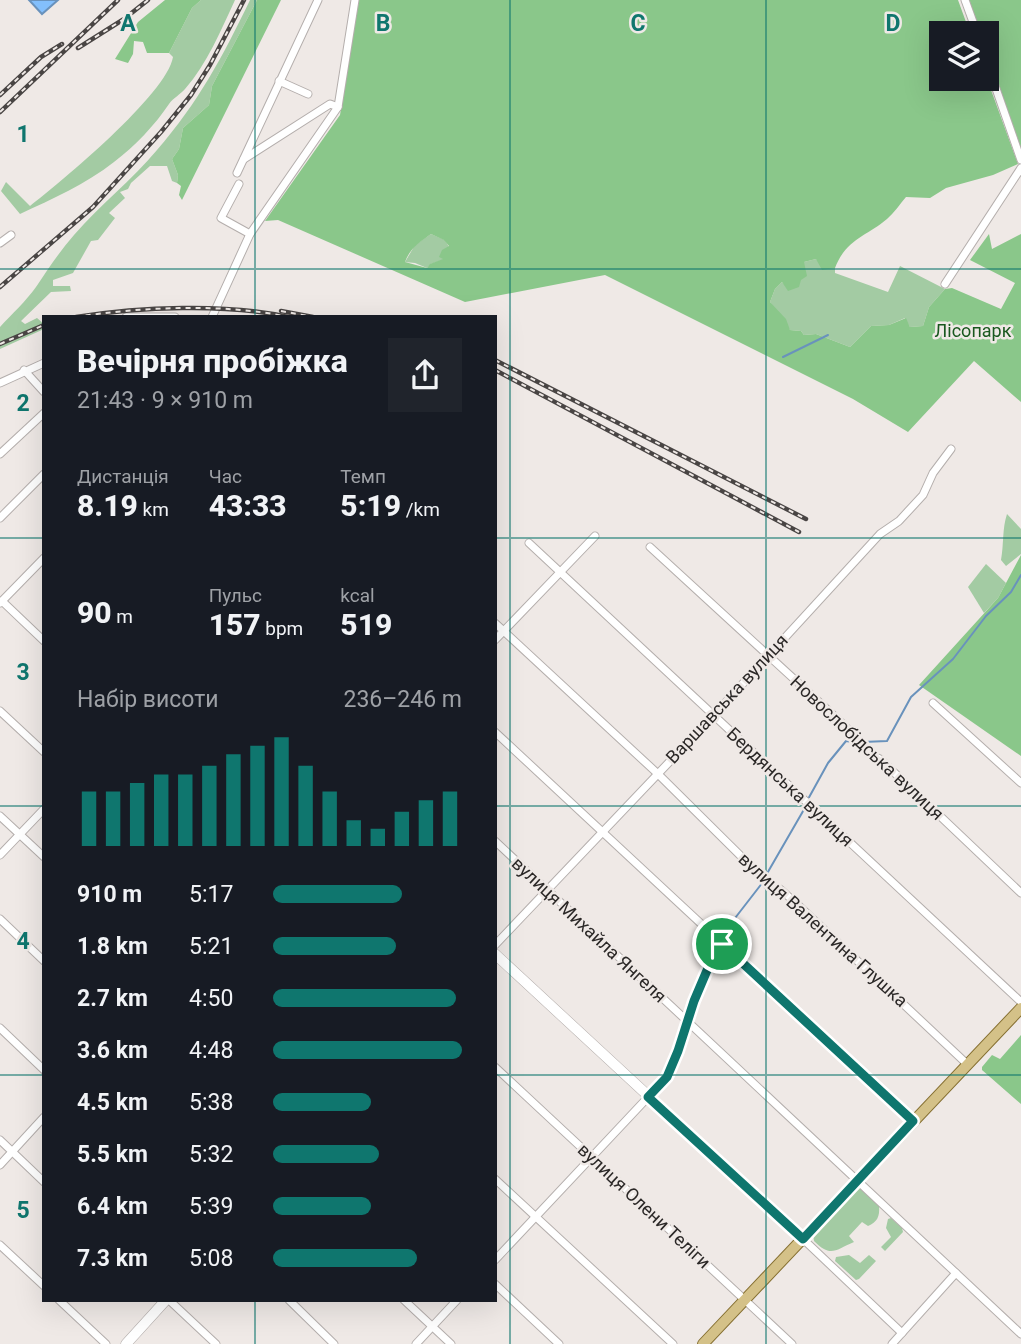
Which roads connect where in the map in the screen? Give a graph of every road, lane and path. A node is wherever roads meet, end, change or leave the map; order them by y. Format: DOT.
graph roads {
  1 [pos="318,0"];
  2 [pos="355,0"];
  3 [pos="965,0"];
  4 [pos="972,21"];
  5 [pos="279,81"];
  6 [pos="997,91"];
  7 [pos="308,94"];
  8 [pos="338,107"];
  9 [pos="243,160"];
  10 [pos="1021,160"];
  11 [pos="1021,168"];
  12 [pos="237,173"];
  13 [pos="239,184"];
  14 [pos="250,234"];
  15 [pos="11,235"];
  16 [pos="0,243"];
  17 [pos="946,284"];
  18 [pos="213,315"];
  19 [pos="42,364"];
  20 [pos="24,370"];
  21 [pos="0,383"];
  22 [pos="42,390"];
  23 [pos="42,415"];
  24 [pos="951,449"];
  25 [pos="0,454"];
  26 [pos="42,476"];
  27 [pos="0,518"];
  28 [pos="594,536"];
  29 [pos="529,543"];
  30 [pos="650,547"];
  31 [pos="42,560"];
  32 [pos="561,573"];
  33 [pos="1,602"];
  34 [pos="497,625"];
  35 [pos="504,631"];
  36 [pos="42,638"];
  37 [pos="497,638"];
  38 [pos="768,656"];
  39 [pos="933,703"];
  40 [pos="0,711"];
  41 [pos="714,715"];
  42 [pos="497,734"];
  43 [pos="42,750"];
  44 [pos="658,774"];
  45 [pos="1021,783"];
  46 [pos="42,811"];
  47 [pos="0,816"];
  48 [pos="602,832"];
  49 [pos="20,835"];
  50 [pos="497,843"];
  51 [pos="0,855"];
  52 [pos="42,856"];
  53 [pos="547,890"];
  54 [pos="1021,893"];
  55 [pos="0,919"];
  56 [pos="497,943"];
  57 [pos="722,944"];
  58 [pos="497,956"];
  59 [pos="42,959"];
  60 [pos="1021,1002"];
  61 [pos="1021,1008"];
  62 [pos="687,1023"];
  63 [pos="0,1028"];
  64 [pos="967,1064"];
  65 [pos="42,1068"];
  66 [pos="497,1069"];
  67 [pos="648,1097"];
  68 [pos="42,1119"];
  69 [pos="913,1121"];
  70 [pos="0,1140"];
  71 [pos="12,1152"];
  72 [pos="593,1158"];
  73 [pos="0,1165"];
  74 [pos="42,1180"];
  75 [pos="497,1180"];
  76 [pos="857,1180"];
  77 [pos="536,1217"];
  78 [pos="803,1239"];
  79 [pos="0,1245"];
  80 [pos="497,1258"];
  81 [pos="956,1273"];
  82 [pos="42,1284"];
  83 [pos="497,1286"];
  84 [pos="745,1300"];
  85 [pos="61,1302"];
  86 [pos="165,1302"];
  87 [pos="169,1302"];
  88 [pos="291,1302"];
  89 [pos="406,1302"];
  90 [pos="455,1302"];
  91 [pos="432,1326"];
  92 [pos="902,1333"];
  93 [pos="1021,1335"];
  94 [pos="106,1344"];
  95 [pos="126,1344"];
  96 [pos="216,1344"];
  97 [pos="334,1344"];
  98 [pos="416,1344"];
  99 [pos="451,1344"];
  100 [pos="559,1344"];
  101 [pos="673,1344"];
  102 [pos="703,1344"];
  103 [pos="792,1344"];
  104 [pos="892,1344"];
  105 [pos="1014,1344"];
  1 -- 5 [label="street"];
  2 -- 8 [label="street"];
  3 -- 4 [label="street"];
  5 -- 7 [label="street"];
  5 -- 9 [label="street"];
  6 -- 10 [label="street"];
  8 -- 9 [label="street"];
  8 -- 14 [label="street"];
  9 -- 12 [label="street"];
  11 -- 17 [label="street"];
  13 -- 14 [label="street"];
  14 -- 18 [label="street"];
  15 -- 16 [label="street"];
  19 -- 20 [label="street"];
  20 -- 21 [label="street"];
  20 -- 22 [label="street"];
  23 -- 25 [label="street"];
  24 -- 38 [label="street, Варшавська вулиця"];
  26 -- 27 [label="street"];
  28 -- 32 [label="street"];
  29 -- 32 [label="street, Бердянська вулиця"];
  30 -- 38 [label="street, Новослобідська вулиця"];
  31 -- 33 [label="street"];
  32 -- 35 [label="street"];
  32 -- 41 [label="street, Бердянська вулиця"];
  33 -- 36 [label="street"];
  34 -- 35 [label="street, вулиця Валентина Глушка"];
  35 -- 37 [label="street"];
  35 -- 44 [label="street, вулиця Валентина Глушка"];
  38 -- 41 [label="street, Варшавська вулиця"];
  38 -- 54 [label="street, Новослобідська вулиця"];
  39 -- 45 [label="street"];
  40 -- 43 [label="street"];
  41 -- 44 [label="street, Варшавська вулиця"];
  41 -- 60 [label="street, Бердянська вулиця"];
  42 -- 48 [label="street"];
  44 -- 48 [label="street, Варшавська вулиця"];
  44 -- 64 [label="street, вулиця Валентина Глушка"];
  46 -- 49 [label="street"];
  47 -- 49 [label="street"];
  48 -- 53 [label="street, Варшавська вулиця"];
  48 -- 57 [label="street"];
  49 -- 51 [label="street"];
  49 -- 52 [label="street"];
  50 -- 53 [label="street, вулиця Михайла Янгеля"];
  53 -- 56 [label="street, Варшавська вулиця"];
  53 -- 62 [label="street, вулиця Михайла Янгеля"];
  55 -- 59 [label="street"];
  57 -- 62 [label="street"];
  57 -- 69 [label="street"];
  58 -- 67 [label="street"];
  61 -- 64 [label="main road"];
  62 -- 67 [label="street"];
  62 -- 76 [label="street, вулиця Михайла Янгеля"];
  63 -- 65 [label="street"];
  64 -- 69 [label="main road"];
  66 -- 72 [label="street, вулиця Олени Теліги"];
  67 -- 72 [label="street"];
  67 -- 78 [label="street"];
  68 -- 71 [label="street"];
  69 -- 76 [label="main road"];
  70 -- 71 [label="street"];
  71 -- 73 [label="street"];
  71 -- 74 [label="street"];
  72 -- 77 [label="street"];
  72 -- 84 [label="street, вулиця Олени Теліги"];
  75 -- 77 [label="street"];
  76 -- 78 [label="main road"];
  76 -- 81 [label="street, вулиця Михайла Янгеля"];
  77 -- 80 [label="street"];
  77 -- 101 [label="street"];
  78 -- 84 [label="main road"];
  78 -- 92 [label="street"];
  79 -- 82 [label="street"];
  81 -- 92 [label="street"];
  81 -- 93 [label="street, вулиця Михайла Янгеля"];
  83 -- 100 [label="street"];
  84 -- 102 [label="main road"];
  84 -- 103 [label="street, вулиця Олени Теліги"];
  85 -- 94 [label="street"];
  86 -- 95 [label="street"];
  87 -- 96 [label="street"];
  88 -- 97 [label="street"];
  89 -- 91 [label="street"];
  90 -- 91 [label="street"];
  91 -- 98 [label="street"];
  91 -- 99 [label="street"];
  92 -- 104 [label="street"];
  93 -- 105 [label="street"];
}
